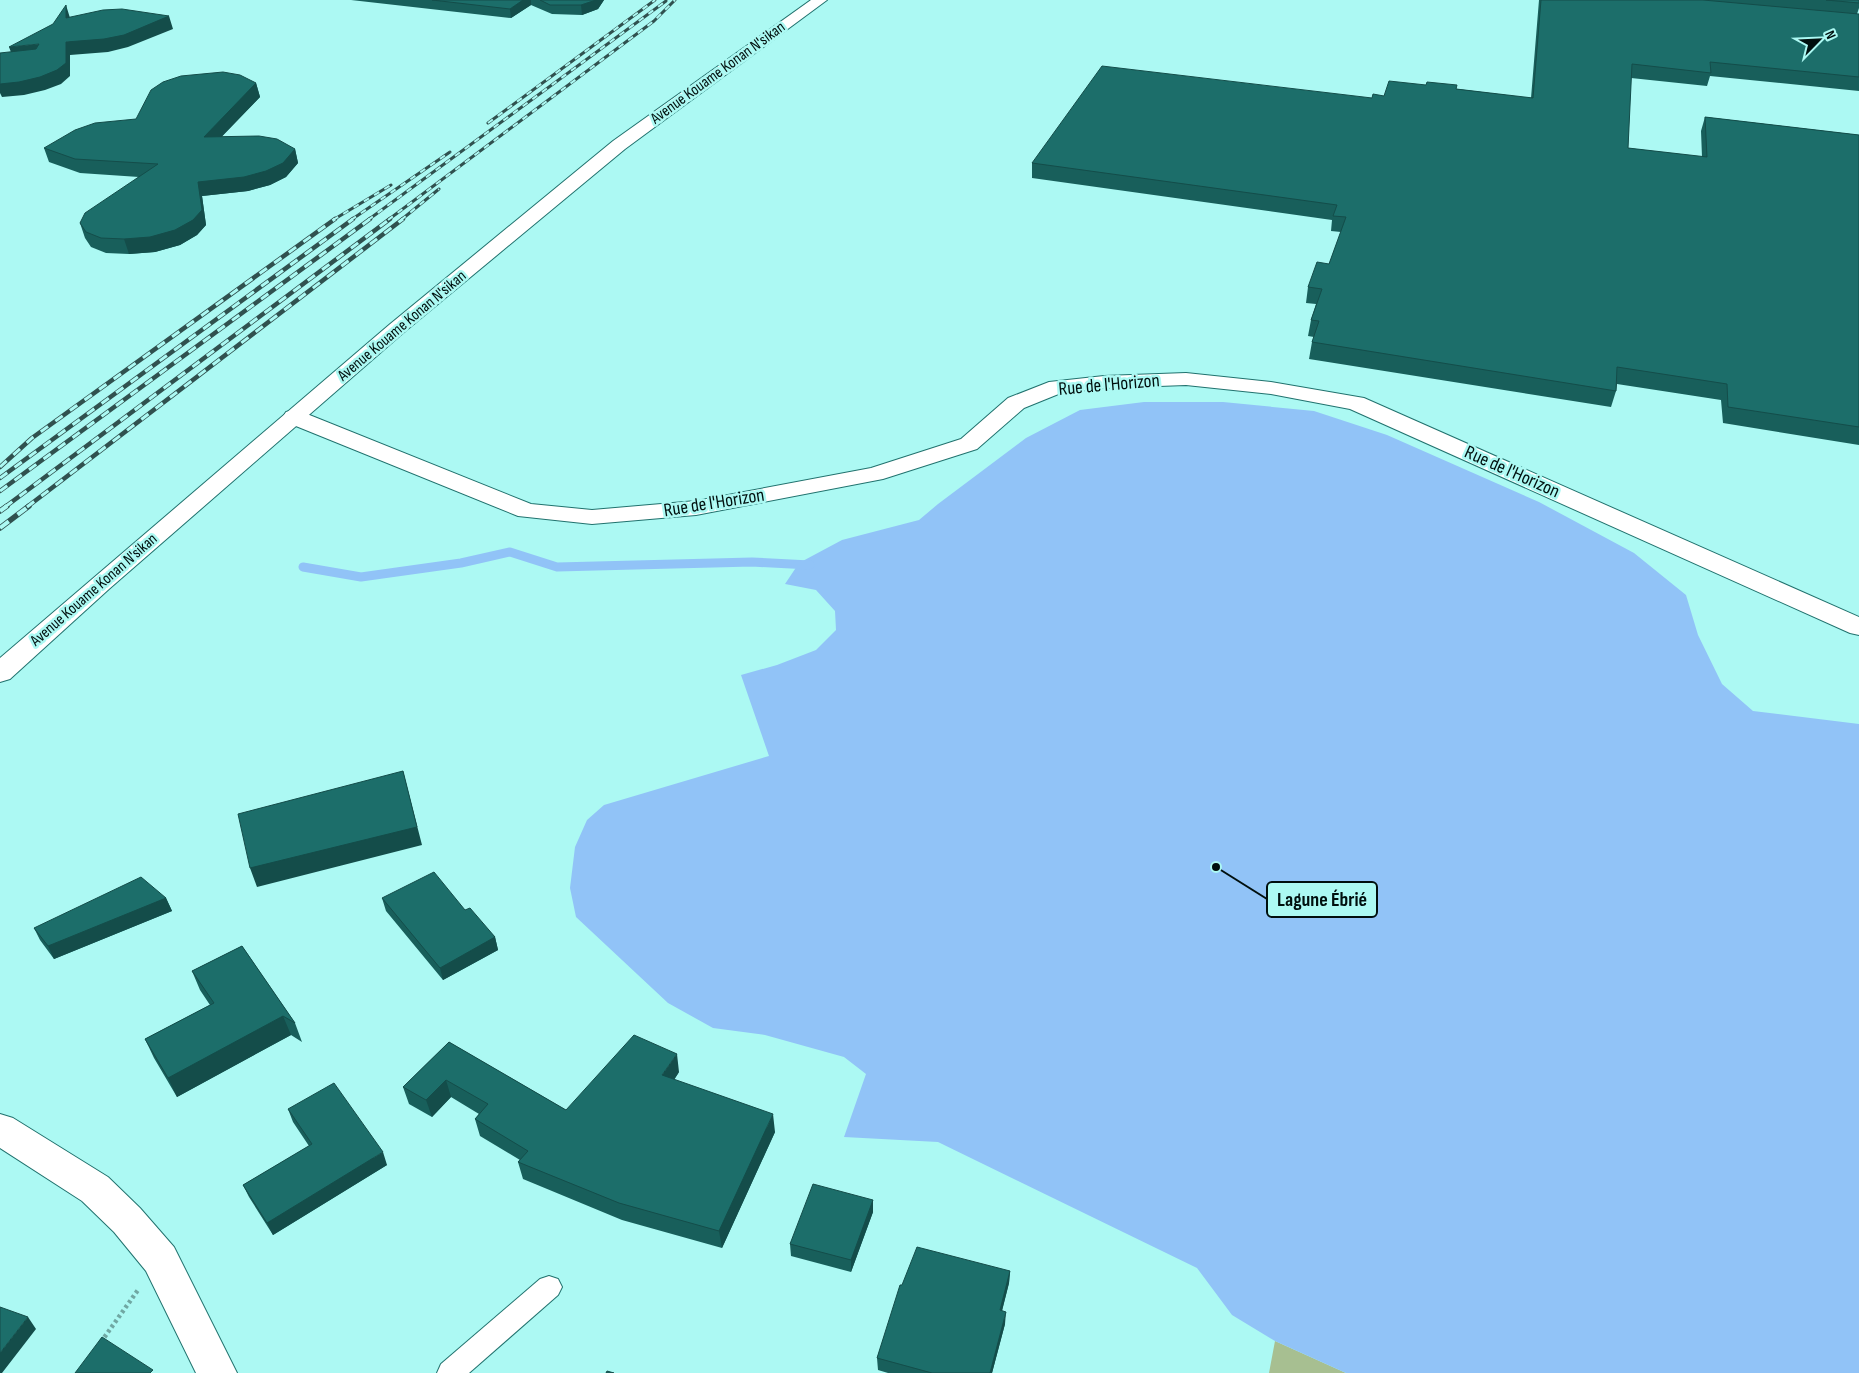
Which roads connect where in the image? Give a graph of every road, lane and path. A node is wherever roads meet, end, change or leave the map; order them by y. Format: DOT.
graph roads {
  1 [pos="820,0"];
  2 [pos="294,417"];
  3 [pos="1859,627"];
  4 [pos="0,673"];
  5 [pos="0,1129"];
  6 [pos="160,1258"];
  7 [pos="550,1287"];
  8 [pos="95,1350"];
  9 [pos="217,1373"];
  10 [pos="450,1373"];
  1 -- 2 [label="street, Avenue Kouame Konan N'sikan"];
  2 -- 3 [label="street, Rue de l'Horizon"];
  2 -- 4 [label="street, Avenue Kouame Konan N'sikan"];
  5 -- 6 [label="street"];
  6 -- 8 [label="path"];
  6 -- 9 [label="street"];
  7 -- 10 [label="lane"];
}
